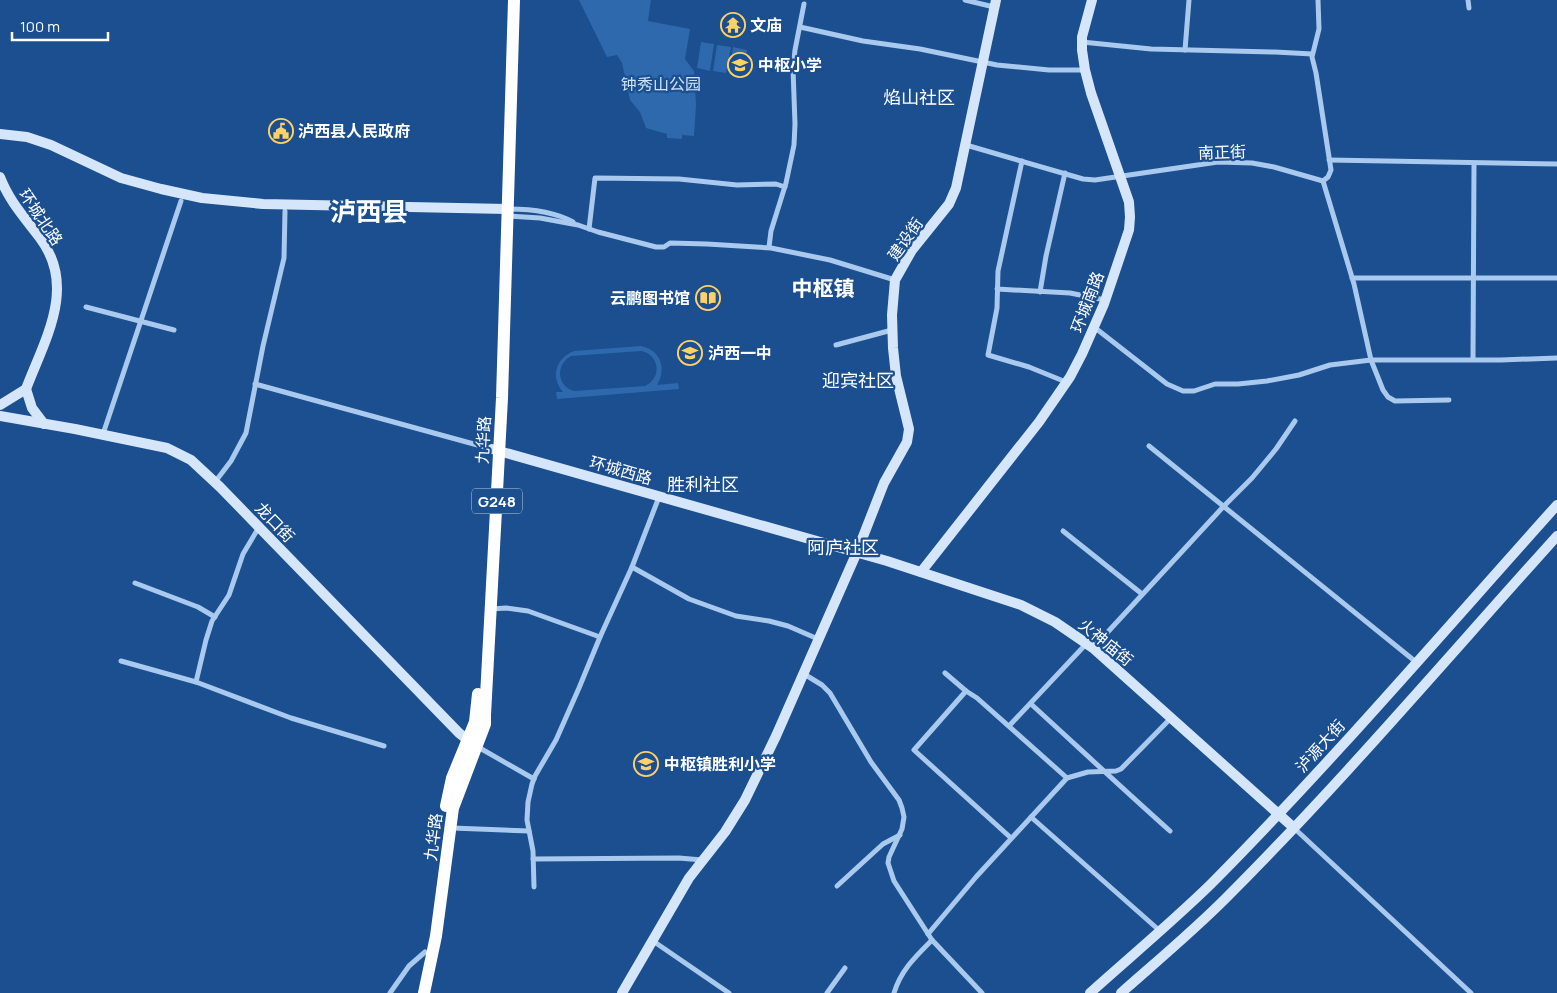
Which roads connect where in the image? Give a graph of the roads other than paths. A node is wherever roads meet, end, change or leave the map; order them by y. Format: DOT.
graph roads {
  1 [pos="506,0"];
  2 [pos="514,0"];
  3 [pos="964,0"];
  4 [pos="1092,0"];
  5 [pos="1189,0"];
  6 [pos="1318,0"];
  7 [pos="1468,0"];
  8 [pos="995,3"];
  9 [pos="804,4"];
  10 [pos="1470,8"];
  11 [pos="800,27"];
  12 [pos="1082,42"];
  13 [pos="1185,50"];
  14 [pos="1312,54"];
  15 [pos="982,62"];
  16 [pos="1085,70"];
  17 [pos="0,134"];
  18 [pos="0,140"];
  19 [pos="966,145"];
  20 [pos="1329,160"];
  21 [pos="1022,161"];
  22 [pos="1474,164"];
  23 [pos="1557,164"];
  24 [pos="1065,173"];
  25 [pos="1120,176"];
  26 [pos="0,177"];
  27 [pos="1323,181"];
  28 [pos="785,187"];
  29 [pos="181,201"];
  30 [pos="285,211"];
  31 [pos="503,212"];
  32 [pos="589,229"];
  33 [pos="769,247"];
  34 [pos="1352,278"];
  35 [pos="1473,278"];
  36 [pos="1557,278"];
  37 [pos="896,280"];
  38 [pos="997,289"];
  39 [pos="1040,292"];
  40 [pos="1105,300"];
  41 [pos="86,308"];
  42 [pos="139,322"];
  43 [pos="1094,327"];
  44 [pos="174,330"];
  45 [pos="892,330"];
  46 [pos="836,345"];
  47 [pos="1557,358"];
  48 [pos="1473,359"];
  49 [pos="1370,360"];
  50 [pos="1066,383"];
  51 [pos="255,384"];
  52 [pos="26,389"];
  53 [pos="1450,400"];
  54 [pos="0,405"];
  55 [pos="0,416"];
  56 [pos="1295,421"];
  57 [pos="44,424"];
  58 [pos="103,434"];
  59 [pos="1149,446"];
  60 [pos="496,450"];
  61 [pos="215,482"];
  62 [pos="659,496"];
  63 [pos="1557,506"];
  64 [pos="1223,507"];
  65 [pos="259,527"];
  66 [pos="1063,531"];
  67 [pos="1557,536"];
  68 [pos="857,552"];
  69 [pos="632,567"];
  70 [pos="921,572"];
  71 [pos="135,583"];
  72 [pos="1142,594"];
  73 [pos="491,609"];
  74 [pos="215,616"];
  75 [pos="600,637"];
  76 [pos="818,639"];
  77 [pos="1090,646"];
  78 [pos="121,661"];
  79 [pos="1416,662"];
  80 [pos="803,673"];
  81 [pos="945,673"];
  82 [pos="196,682"];
  83 [pos="966,692"];
  84 [pos="1031,704"];
  85 [pos="1171,718"];
  86 [pos="1009,726"];
  87 [pos="472,743"];
  88 [pos="384,746"];
  89 [pos="1103,771"];
  90 [pos="1066,778"];
  91 [pos="534,779"];
  92 [pos="1278,814"];
  93 [pos="1031,817"];
  94 [pos="1293,827"];
  95 [pos="451,828"];
  96 [pos="529,831"];
  97 [pos="1170,831"];
  98 [pos="900,835"];
  99 [pos="1011,838"];
  100 [pos="533,859"];
  101 [pos="702,860"];
  102 [pos="837,886"];
  103 [pos="534,887"];
  104 [pos="1160,932"];
  105 [pos="928,934"];
  106 [pos="932,940"];
  107 [pos="653,941"];
  108 [pos="425,952"];
  109 [pos="845,968"];
  110 [pos="390,993"];
  111 [pos="416,993"];
  112 [pos="424,993"];
  113 [pos="622,993"];
  114 [pos="729,993"];
  115 [pos="827,993"];
  116 [pos="894,993"];
  117 [pos="982,993"];
  118 [pos="1090,993"];
  119 [pos="1121,993"];
  120 [pos="1471,993"];
  1 -- 31 [label="highway, 九华路 / G248"];
  2 -- 31 [label="highway, 九华路 / G248"];
  3 -- 8 [label="street"];
  4 -- 12 [label="main road, 环城南路"];
  5 -- 13 [label="street"];
  6 -- 14 [label="street"];
  7 -- 10 [label="street"];
  8 -- 15 [label="main road, 建设街"];
  9 -- 11 [label="street"];
  11 -- 15 [label="street"];
  11 -- 28 [label="street"];
  12 -- 13 [label="street"];
  12 -- 16 [label="main road, 环城南路"];
  13 -- 14 [label="street"];
  14 -- 20 [label="street"];
  15 -- 16 [label="street"];
  15 -- 19 [label="main road, 建设街"];
  16 -- 25 [label="main road, 环城南路"];
  17 -- 31 [label="main road"];
  18 -- 29 [label="main road"];
  19 -- 21 [label="street, 南正街"];
  19 -- 37 [label="main road, 建设街"];
  20 -- 22 [label="street"];
  20 -- 27 [label="street"];
  21 -- 24 [label="street, 南正街"];
  21 -- 38 [label="street"];
  22 -- 23 [label="street"];
  22 -- 35 [label="street"];
  24 -- 25 [label="street, 南正街"];
  24 -- 39 [label="street"];
  25 -- 27 [label="street, 南正街"];
  25 -- 40 [label="main road, 环城南路"];
  26 -- 52 [label="main road, 环城北路"];
  27 -- 34 [label="street"];
  28 -- 32 [label="street"];
  28 -- 33 [label="street"];
  29 -- 30 [label="main road"];
  29 -- 42 [label="street"];
  30 -- 31 [label="main road"];
  30 -- 51 [label="street"];
  31 -- 32 [label="street"];
  31 -- 60 [label="highway, 九华路 / G248"];
  32 -- 33 [label="street"];
  33 -- 37 [label="street"];
  34 -- 35 [label="street"];
  34 -- 49 [label="street"];
  35 -- 36 [label="street"];
  35 -- 48 [label="street"];
  37 -- 45 [label="main road, 建设街"];
  38 -- 39 [label="street"];
  38 -- 50 [label="street"];
  39 -- 40 [label="street"];
  40 -- 43 [label="main road, 环城南路"];
  41 -- 42 [label="street"];
  42 -- 44 [label="street"];
  42 -- 58 [label="street"];
  43 -- 49 [label="street"];
  43 -- 50 [label="main road, 环城南路"];
  45 -- 46 [label="street"];
  45 -- 68 [label="main road, 建设街"];
  47 -- 48 [label="street"];
  48 -- 49 [label="street"];
  49 -- 53 [label="street"];
  50 -- 70 [label="main road, 环城南路"];
  51 -- 60 [label="street"];
  51 -- 61 [label="street"];
  52 -- 54 [label="main road"];
  52 -- 57 [label="main road"];
  55 -- 57 [label="main road, 龙口街"];
  56 -- 64 [label="street"];
  57 -- 58 [label="main road, 龙口街"];
  58 -- 61 [label="main road, 龙口街"];
  59 -- 64 [label="street"];
  60 -- 62 [label="main road, 环城西路"];
  60 -- 73 [label="highway, 九华路 / G248"];
  60 -- 87 [label="highway, 九华路 / G248"];
  61 -- 65 [label="main road, 龙口街"];
  62 -- 68 [label="main road, 环城西路"];
  62 -- 69 [label="street"];
  63 -- 79 [label="main road, 泸源大街"];
  64 -- 72 [label="street"];
  64 -- 79 [label="street"];
  65 -- 74 [label="street"];
  65 -- 87 [label="main road, 龙口街"];
  66 -- 72 [label="street"];
  67 -- 94 [label="main road"];
  68 -- 70 [label="main road, 火神庙街"];
  68 -- 76 [label="main road, 建设街"];
  69 -- 75 [label="street"];
  69 -- 76 [label="street"];
  70 -- 77 [label="main road, 火神庙街"];
  71 -- 74 [label="street"];
  72 -- 77 [label="street"];
  73 -- 75 [label="street"];
  73 -- 87 [label="highway, 九华路 / G248"];
  74 -- 82 [label="street"];
  75 -- 91 [label="street"];
  76 -- 80 [label="main road, 建设街"];
  77 -- 84 [label="street"];
  77 -- 85 [label="main road, 火神庙街"];
  78 -- 82 [label="street"];
  79 -- 92 [label="main road, 泸源大街"];
  80 -- 98 [label="street"];
  80 -- 101 [label="main road, 建设街"];
  81 -- 83 [label="street"];
  82 -- 88 [label="street"];
  83 -- 86 [label="street"];
  83 -- 99 [label="street"];
  84 -- 86 [label="street"];
  84 -- 89 [label="street"];
  85 -- 89 [label="street"];
  85 -- 92 [label="main road, 火神庙街"];
  86 -- 90 [label="street"];
  87 -- 91 [label="street"];
  87 -- 95 [label="highway, 九华路 / G248"];
  87 -- 108 [label="highway, 九华路 / G248"];
  89 -- 90 [label="street"];
  89 -- 97 [label="street"];
  90 -- 93 [label="street"];
  91 -- 96 [label="street"];
  92 -- 94 [label="main road, 火神庙街"];
  92 -- 104 [label="main road, 泸源大街"];
  93 -- 99 [label="street"];
  93 -- 104 [label="street"];
  94 -- 119 [label="main road"];
  94 -- 120 [label="street"];
  95 -- 96 [label="street"];
  95 -- 112 [label="highway, 九华路 / G248"];
  96 -- 100 [label="street"];
  98 -- 102 [label="street"];
  98 -- 105 [label="street"];
  99 -- 105 [label="street"];
  100 -- 101 [label="street"];
  100 -- 103 [label="street"];
  101 -- 107 [label="main road, 建设街"];
  104 -- 118 [label="main road, 泸源大街"];
  105 -- 106 [label="street"];
  106 -- 116 [label="street"];
  106 -- 117 [label="street"];
  107 -- 113 [label="main road, 建设街"];
  107 -- 114 [label="street"];
  108 -- 110 [label="street"];
  108 -- 111 [label="highway, 九华路 / G248"];
  109 -- 115 [label="street"];
}
